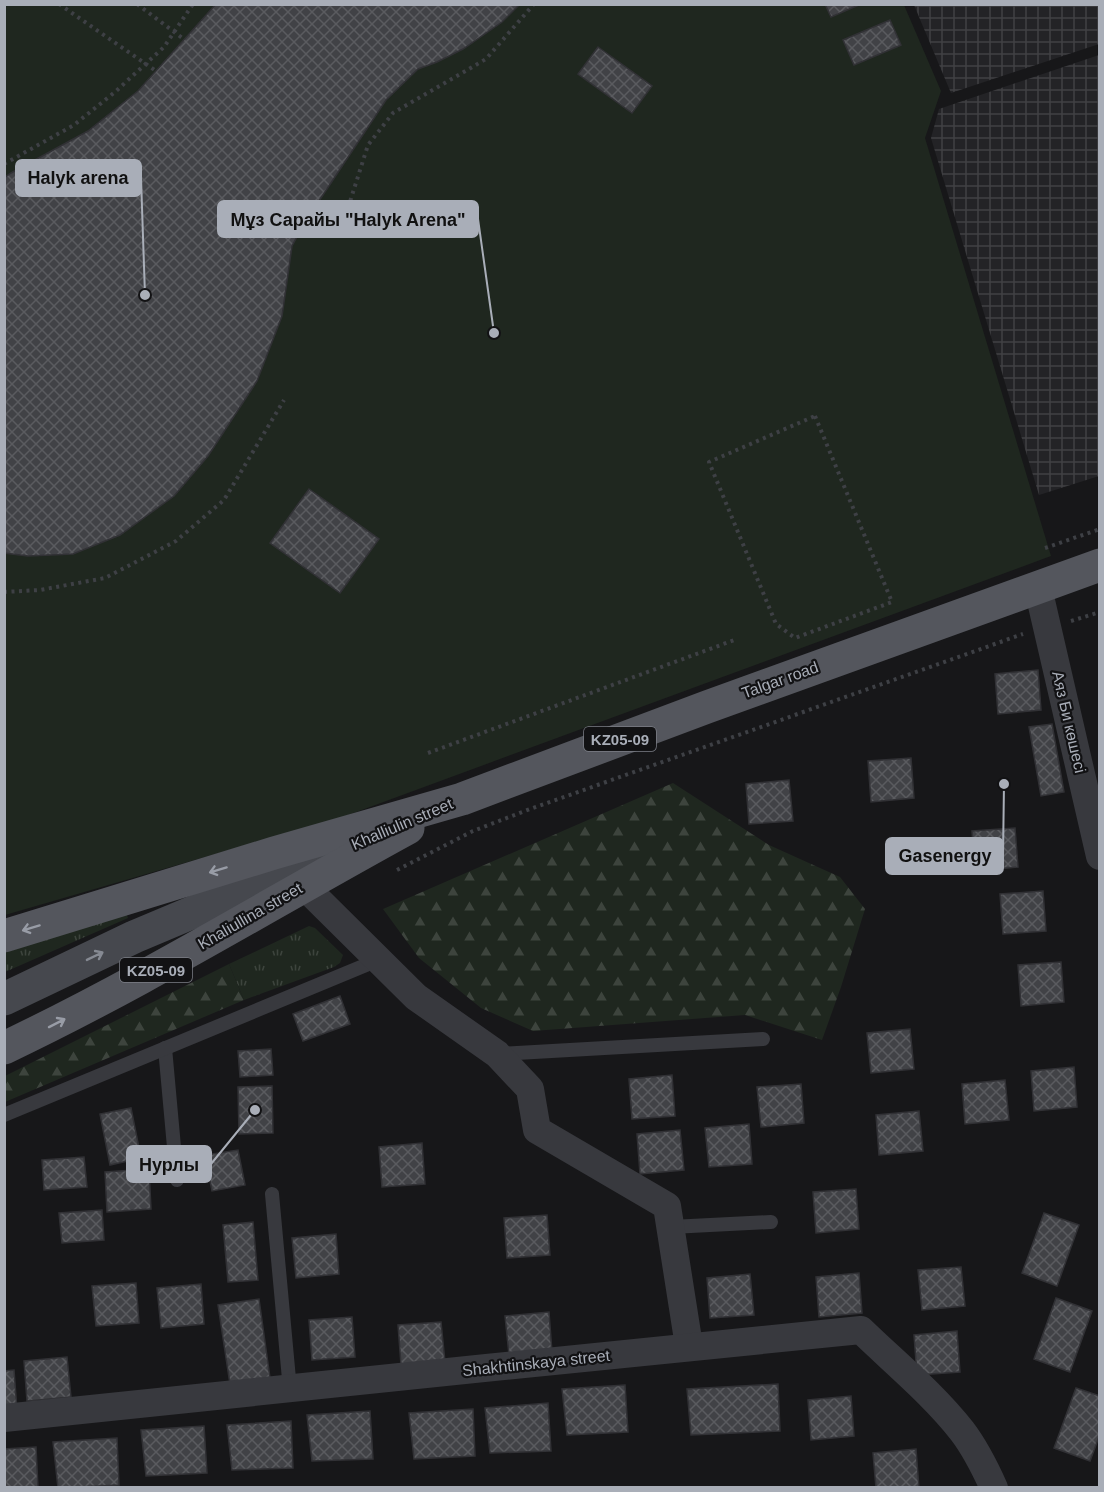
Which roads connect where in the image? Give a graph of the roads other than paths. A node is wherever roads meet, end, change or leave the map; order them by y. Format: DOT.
graph roads {
  1 [pos="1100,565"];
  2 [pos="1038,588"];
  3 [pos="462,799"];
  4 [pos="1100,856"];
  5 [pos="304,886"];
  6 [pos="4,936"];
  7 [pos="378,960"];
  8 [pos="4,999"];
  9 [pos="763,1039"];
  10 [pos="4,1048"];
  11 [pos="165,1048"];
  12 [pos="497,1054"];
  13 [pos="4,1115"];
  14 [pos="177,1180"];
  15 [pos="272,1194"];
  16 [pos="771,1222"];
  17 [pos="670,1227"];
  18 [pos="689,1346"];
  19 [pos="290,1390"];
  20 [pos="4,1418"];
  21 [pos="994,1488"];
  1 -- 2 [label="main road, Talgar road / KZ05-09"];
  2 -- 3 [label="main road, Talgar road / KZ05-09"];
  2 -- 4 [label="street, Аяз Би көшесі"];
  3 -- 5 [label="main road, Khaliullina street / KZ05-09"];
  3 -- 6 [label="main road, Khalliulin street / KZ05-09, one-way"];
  8 -- 3 [label="main road, Khalliulin street, one-way"];
  5 -- 7 [label="street"];
  10 -- 5 [label="main road, Khaliullina street / KZ05-09, one-way"];
  7 -- 11 [label="lane"];
  7 -- 12 [label="street"];
  9 -- 12 [label="lane"];
  11 -- 13 [label="lane"];
  11 -- 14 [label="lane"];
  12 -- 17 [label="street"];
  15 -- 19 [label="lane"];
  16 -- 17 [label="lane"];
  17 -- 18 [label="street"];
  18 -- 19 [label="street, Shakhtinskaya street"];
  18 -- 21 [label="street, Shakhtinskaya street"];
  19 -- 20 [label="street, Shakhtinskaya street"];
}
